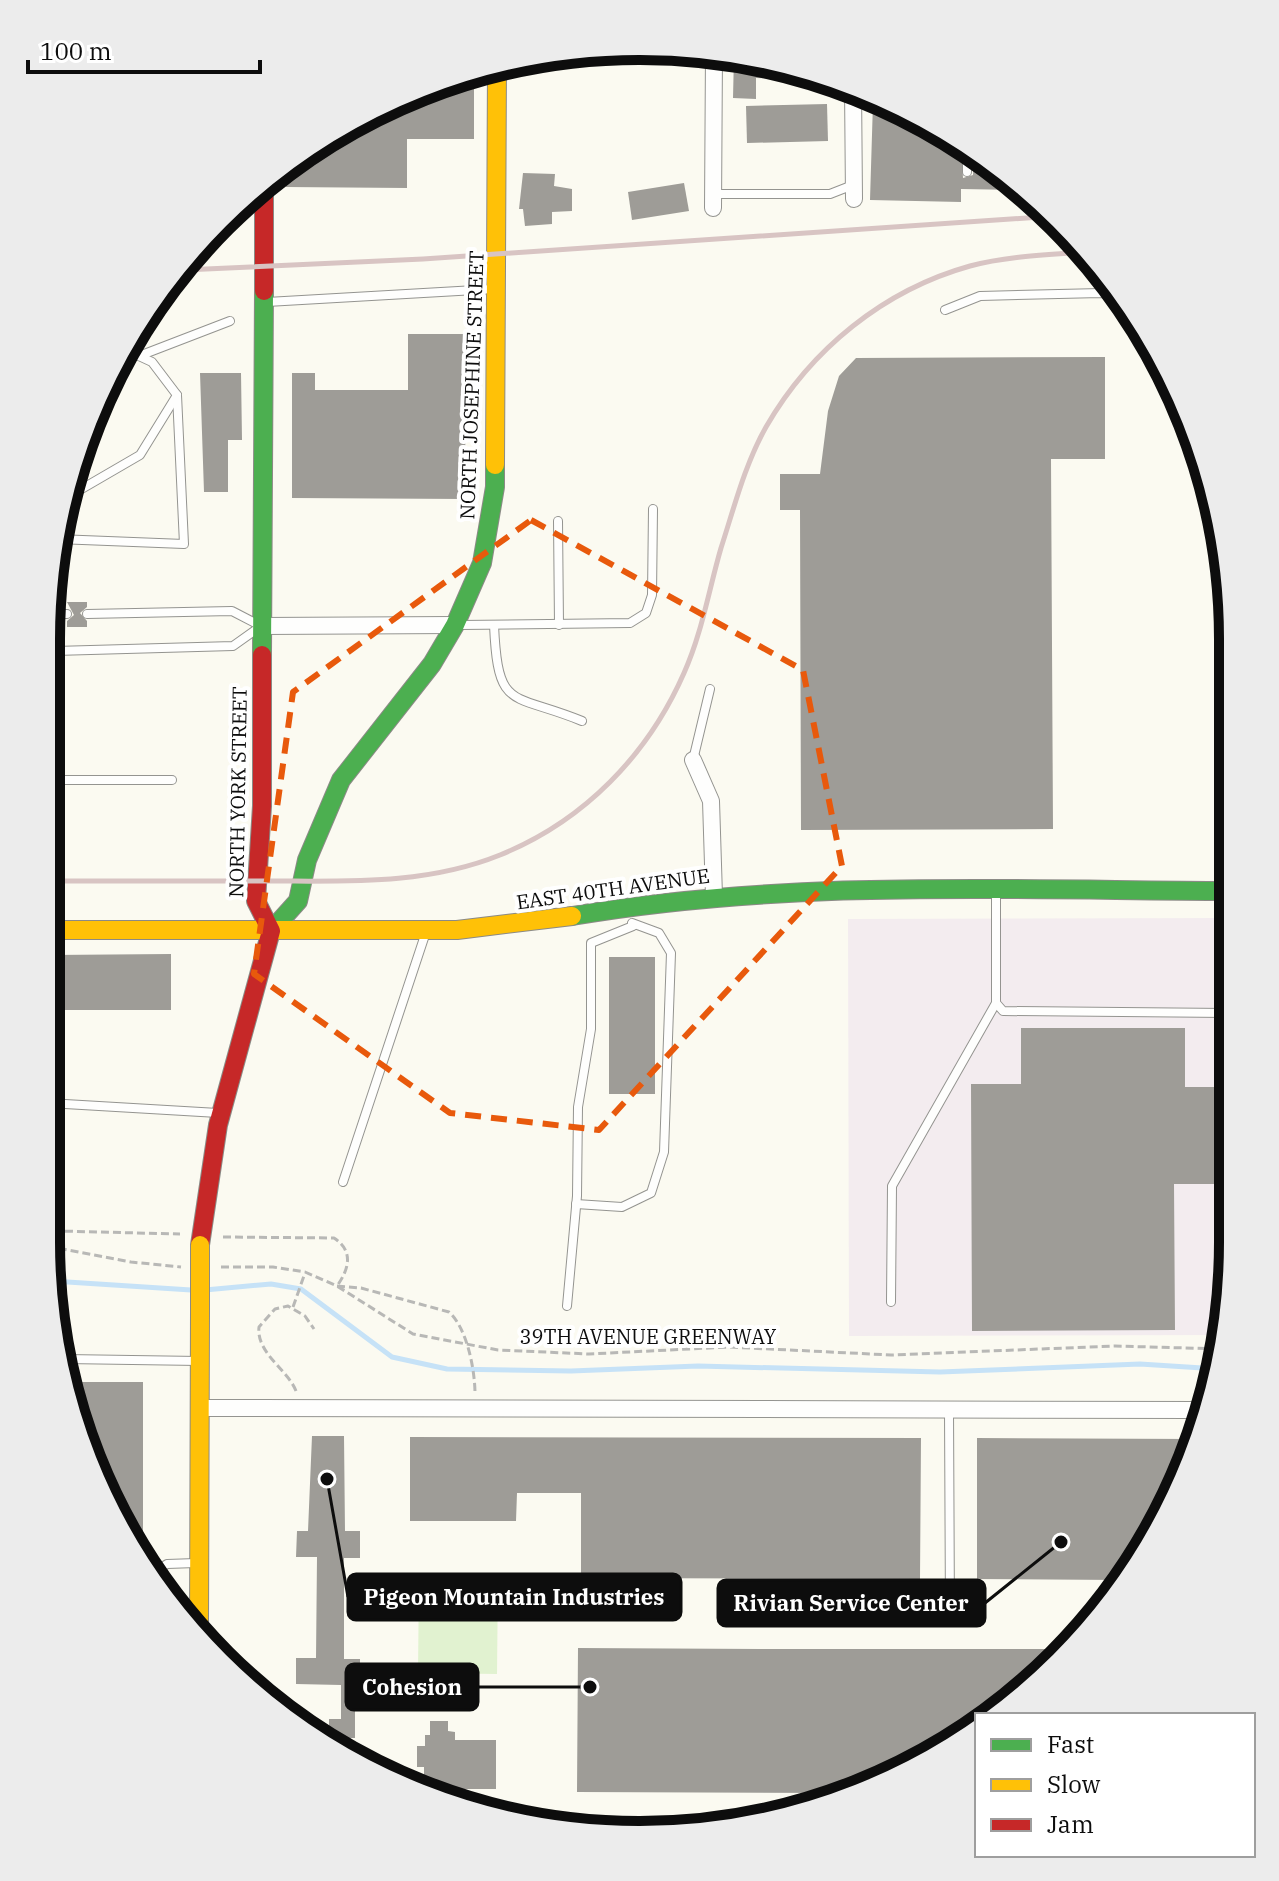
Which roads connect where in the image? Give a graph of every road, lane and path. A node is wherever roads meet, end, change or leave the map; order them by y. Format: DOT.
graph roads {
  1 [pos="714,65"];
  2 [pos="497,78"];
  3 [pos="853,101"];
  4 [pos="967,162"];
  5 [pos="967,172"];
  6 [pos="854,192"];
  7 [pos="264,199"];
  8 [pos="713,201"];
  9 [pos="498,289"];
  10 [pos="1104,294"];
  11 [pos="262,302"];
  12 [pos="945,310"];
  13 [pos="230,321"];
  14 [pos="136,354"];
  15 [pos="139,356"];
  16 [pos="177,395"];
  17 [pos="80,490"];
  18 [pos="653,509"];
  19 [pos="558,521"];
  20 [pos="69,539"];
  21 [pos="61,614"];
  22 [pos="67,614"];
  23 [pos="87,614"];
  24 [pos="455,625"];
  25 [pos="494,625"];
  26 [pos="559,625"];
  27 [pos="261,626"];
  28 [pos="60,651"];
  29 [pos="710,689"];
  30 [pos="582,721"];
  31 [pos="693,760"];
  32 [pos="60,780"];
  33 [pos="172,780"];
  34 [pos="996,890"];
  35 [pos="1219,891"];
  36 [pos="714,896"];
  37 [pos="626,905"];
  38 [pos="633,926"];
  39 [pos="60,930"];
  40 [pos="427,930"];
  41 [pos="271,931"];
  42 [pos="996,1003"];
  43 [pos="1219,1013"];
  44 [pos="60,1104"];
  45 [pos="218,1113"];
  46 [pos="343,1182"];
  47 [pos="576,1204"];
  48 [pos="60,1231"];
  49 [pos="180,1234"];
  50 [pos="223,1237"];
  51 [pos="60,1248"];
  52 [pos="193,1267"];
  53 [pos="219,1267"];
  54 [pos="305,1274"];
  55 [pos="337,1286"];
  56 [pos="891,1302"];
  57 [pos="294,1306"];
  58 [pos="567,1306"];
  59 [pos="314,1329"];
  60 [pos="465,1346"];
  61 [pos="1209,1349"];
  62 [pos="72,1359"];
  63 [pos="200,1361"];
  64 [pos="294,1391"];
  65 [pos="475,1394"];
  66 [pos="200,1408"];
  67 [pos="949,1410"];
  68 [pos="1193,1410"];
  69 [pos="199,1563"];
  70 [pos="161,1568"];
  71 [pos="950,1617"];
  72 [pos="199,1618"];
  1 -- 8 [label="street"];
  2 -- 9 [label="main road, NORTH JOSEPHINE STREET"];
  3 -- 6 [label="street"];
  4 -- 5 [label="lane"];
  6 -- 8 [label="lane"];
  7 -- 11 [label="main road, NORTH YORK STREET"];
  9 -- 11 [label="lane"];
  9 -- 24 [label="main road, NORTH JOSEPHINE STREET"];
  10 -- 12 [label="lane"];
  11 -- 27 [label="main road, NORTH YORK STREET"];
  13 -- 15 [label="lane"];
  14 -- 15 [label="lane"];
  15 -- 16 [label="lane"];
  16 -- 17 [label="lane"];
  16 -- 20 [label="lane"];
  18 -- 26 [label="lane"];
  19 -- 26 [label="lane"];
  21 -- 22 [label="lane"];
  23 -- 27 [label="lane"];
  24 -- 25 [label="lane"];
  24 -- 27 [label="street"];
  24 -- 41 [label="main road, NORTH JOSEPHINE STREET"];
  25 -- 26 [label="lane"];
  25 -- 30 [label="lane"];
  27 -- 28 [label="lane"];
  27 -- 41 [label="main road, NORTH YORK STREET"];
  29 -- 31 [label="lane"];
  31 -- 36 [label="street"];
  32 -- 33 [label="lane"];
  34 -- 35 [label="main road, EAST 40TH AVENUE"];
  34 -- 36 [label="main road, EAST 40TH AVENUE"];
  34 -- 42 [label="lane"];
  36 -- 37 [label="main road, EAST 40TH AVENUE"];
  37 -- 38 [label="lane"];
  37 -- 40 [label="main road, EAST 40TH AVENUE"];
  38 -- 47 [label="lane"];
  38 -- 47 [label="lane"];
  39 -- 41 [label="main road, EAST 40TH AVENUE"];
  40 -- 41 [label="main road, EAST 40TH AVENUE"];
  40 -- 46 [label="lane"];
  41 -- 45 [label="main road"];
  42 -- 43 [label="lane"];
  42 -- 56 [label="lane"];
  44 -- 45 [label="lane"];
  45 -- 63 [label="main road, bridge"];
  47 -- 58 [label="lane"];
  48 -- 49 [label="path"];
  50 -- 55 [label="path"];
  51 -- 52 [label="path"];
  53 -- 54 [label="path, 39TH AVENUE GREENWAY"];
  54 -- 55 [label="path, 39TH AVENUE GREENWAY"];
  54 -- 57 [label="path"];
  55 -- 60 [label="path, 39TH AVENUE GREENWAY"];
  55 -- 60 [label="path"];
  57 -- 59 [label="path"];
  57 -- 64 [label="path"];
  60 -- 61 [label="path, 39TH AVENUE GREENWAY"];
  60 -- 65 [label="path"];
  62 -- 63 [label="lane"];
  63 -- 66 [label="main road"];
  66 -- 67 [label="street"];
  66 -- 69 [label="main road"];
  67 -- 68 [label="street"];
  67 -- 71 [label="lane"];
  69 -- 70 [label="lane"];
  69 -- 72 [label="main road"];
}
